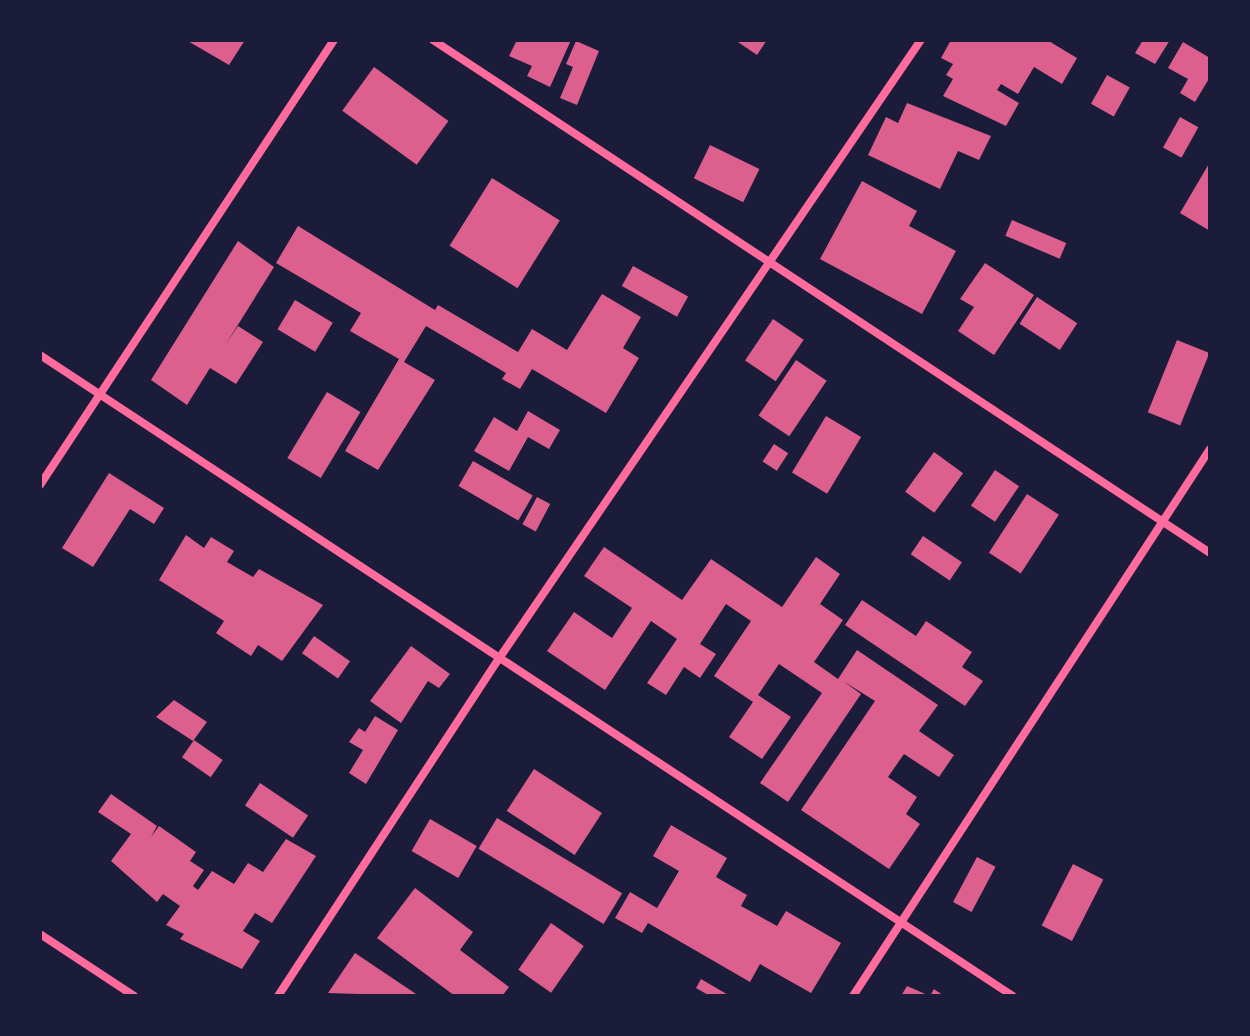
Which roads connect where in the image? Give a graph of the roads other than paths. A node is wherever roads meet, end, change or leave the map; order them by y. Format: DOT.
graph roads {
  1 [pos="334,40"];
  2 [pos="433,40"];
  3 [pos="921,40"];
  4 [pos="771,260"];
  5 [pos="40,355"];
  6 [pos="101,393"];
  7 [pos="1210,449"];
  8 [pos="40,485"];
  9 [pos="1163,521"];
  10 [pos="1210,553"];
  11 [pos="498,660"];
  12 [pos="902,922"];
  13 [pos="40,934"];
  14 [pos="134,996"];
  15 [pos="278,996"];
  16 [pos="853,996"];
  17 [pos="1013,996"];
  1 -- 6 [label="street"];
  2 -- 4 [label="street"];
  3 -- 4 [label="street"];
  4 -- 9 [label="street"];
  4 -- 11 [label="street"];
  5 -- 6 [label="street"];
  6 -- 8 [label="street"];
  6 -- 11 [label="street"];
  7 -- 9 [label="street"];
  9 -- 10 [label="street"];
  9 -- 12 [label="street"];
  11 -- 12 [label="street"];
  11 -- 15 [label="street"];
  12 -- 16 [label="street"];
  12 -- 17 [label="street"];
  13 -- 14 [label="street"];
}
